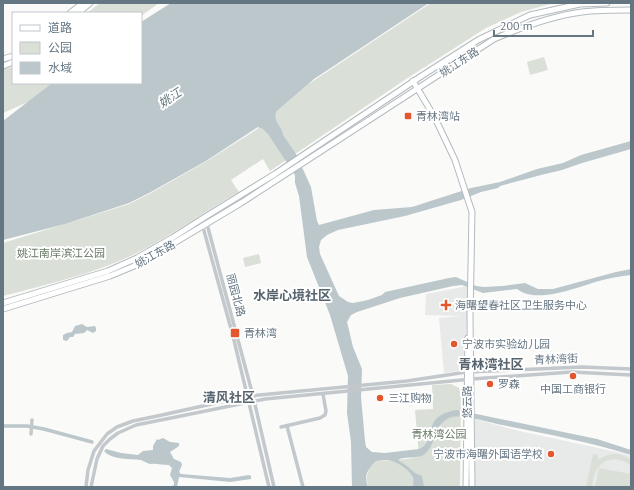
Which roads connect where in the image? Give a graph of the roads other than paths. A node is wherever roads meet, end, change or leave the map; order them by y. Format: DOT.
graph roads {
  1 [pos="83,3"];
  2 [pos="90,3"];
  3 [pos="607,3"];
  4 [pos="631,10"];
  5 [pos="71,12"];
  6 [pos="79,12"];
  7 [pos="413,81"];
  8 [pos="418,89"];
  9 [pos="205,225"];
  10 [pos="3,303"];
  11 [pos="3,309"];
  12 [pos="631,369"];
  13 [pos="469,372"];
  14 [pos="631,375"];
  15 [pos="469,379"];
  16 [pos="363,388"];
  17 [pos="348,389"];
  18 [pos="323,394"];
  19 [pos="248,396"];
  20 [pos="253,396"];
  21 [pos="254,401"];
  22 [pos="249,402"];
  23 [pos="32,420"];
  24 [pos="470,423"];
  25 [pos="287,426"];
  26 [pos="281,427"];
  27 [pos="31,434"];
  28 [pos="86,487"];
  29 [pos="91,487"];
  30 [pos="269,487"];
  31 [pos="274,487"];
  32 [pos="303,487"];
  33 [pos="466,487"];
  34 [pos="472,487"];
  1 -- 5 [label="main road"];
  2 -- 6 [label="main road"];
  3 -- 7 [label="main road, 姚江东路"];
  4 -- 8 [label="main road, 姚江东路"];
  7 -- 8 [label="main road"];
  7 -- 10 [label="main road, 姚江东路"];
  8 -- 9 [label="main road, 姚江东路"];
  8 -- 13 [label="main road, 悠云路"];
  9 -- 11 [label="main road, 姚江东路"];
  9 -- 19 [label="street, 丽园北路"];
  9 -- 20 [label="street, 丽园北路"];
  12 -- 13 [label="street, 青林湾街"];
  13 -- 15 [label="main road, 悠云路"];
  13 -- 16 [label="street, 青林湾街"];
  14 -- 15 [label="street, 青林湾街"];
  15 -- 16 [label="street, 青林湾街"];
  15 -- 24 [label="main road, 悠云路"];
  16 -- 17 [label="street"];
  17 -- 18 [label="street"];
  17 -- 20 [label="street"];
  18 -- 21 [label="street"];
  18 -- 25 [label="street"];
  19 -- 20 [label="street"];
  19 -- 22 [label="street, 丽园北路"];
  19 -- 28 [label="street"];
  20 -- 21 [label="street, 丽园北路"];
  21 -- 22 [label="street"];
  21 -- 31 [label="street, 丽园北路"];
  22 -- 29 [label="street"];
  22 -- 30 [label="street, 丽园北路"];
  23 -- 27 [label="street"];
  24 -- 33 [label="main road, 悠云路"];
  24 -- 34 [label="main road, 悠云路"];
  25 -- 26 [label="street"];
  25 -- 32 [label="street"];
}
